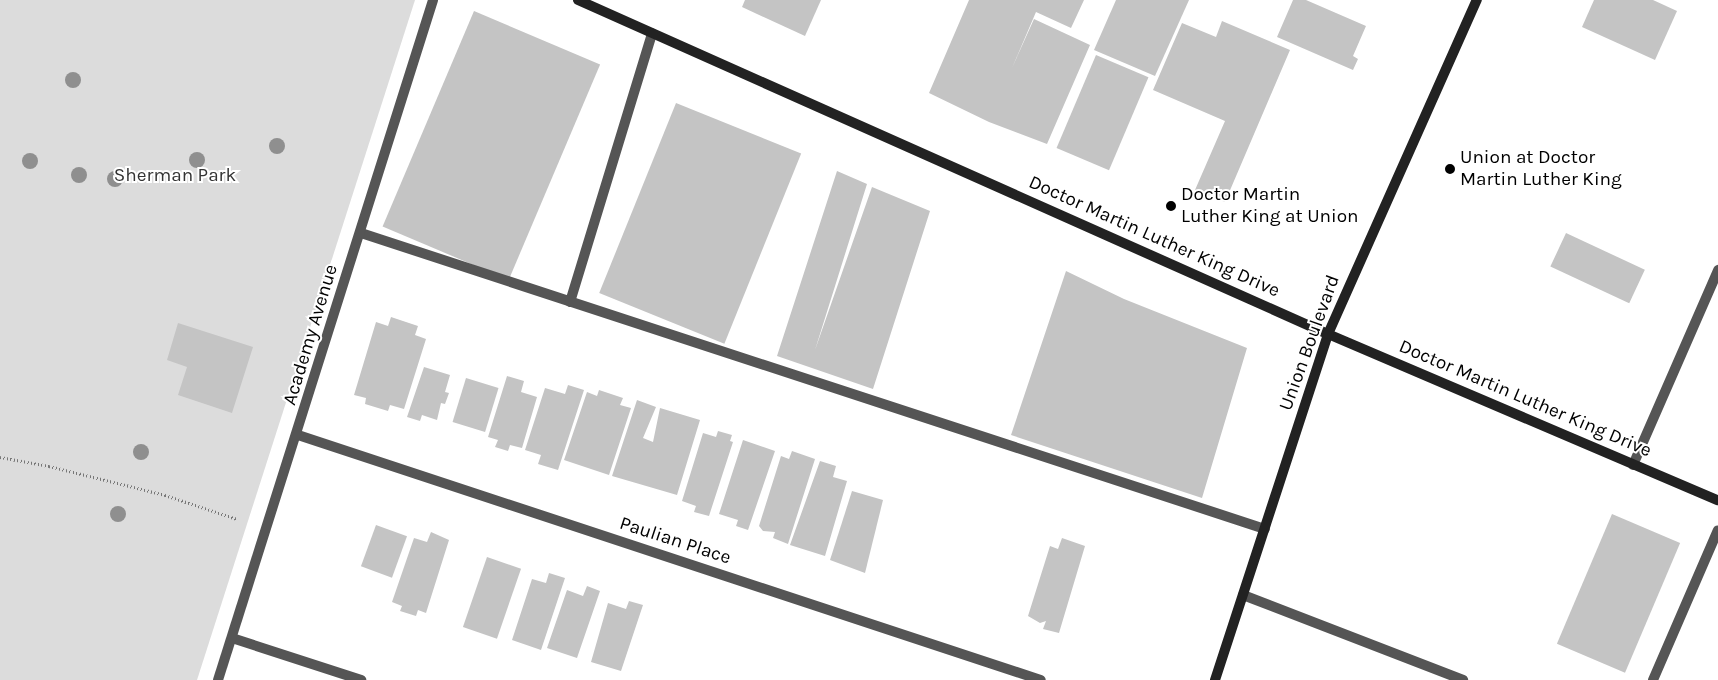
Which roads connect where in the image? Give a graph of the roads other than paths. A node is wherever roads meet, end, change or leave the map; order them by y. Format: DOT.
graph roads {
  1 [pos="434,0"];
  2 [pos="578,0"];
  3 [pos="1477,0"];
  4 [pos="652,33"];
  5 [pos="361,233"];
  6 [pos="1718,270"];
  7 [pos="570,302"];
  8 [pos="1328,334"];
  9 [pos="298,435"];
  10 [pos="1632,465"];
  11 [pos="1718,500"];
  12 [pos="1265,529"];
  13 [pos="1718,530"];
  14 [pos="1243,595"];
  15 [pos="232,638"];
  16 [pos="218,680"];
  17 [pos="361,680"];
  18 [pos="1041,680"];
  19 [pos="1215,680"];
  20 [pos="1463,680"];
  21 [pos="1653,680"];
  1 -- 5 [label="street, Academy Avenue"];
  2 -- 4 [label="main road, Doctor Martin Luther King Drive"];
  3 -- 8 [label="main road, Union Boulevard"];
  4 -- 7 [label="street"];
  4 -- 8 [label="main road, Doctor Martin Luther King Drive"];
  5 -- 7 [label="street"];
  5 -- 9 [label="street, Academy Avenue"];
  6 -- 10 [label="street"];
  7 -- 12 [label="street"];
  8 -- 10 [label="main road, Doctor Martin Luther King Drive"];
  8 -- 12 [label="main road, Union Boulevard"];
  9 -- 15 [label="street, Academy Avenue"];
  9 -- 18 [label="street, Paulian Place"];
  10 -- 11 [label="main road, Doctor Martin Luther King Drive"];
  12 -- 14 [label="main road, Union Boulevard"];
  13 -- 21 [label="street"];
  14 -- 19 [label="main road, Union Boulevard"];
  14 -- 20 [label="street"];
  15 -- 16 [label="street, Academy Avenue"];
  15 -- 17 [label="street"];
}
